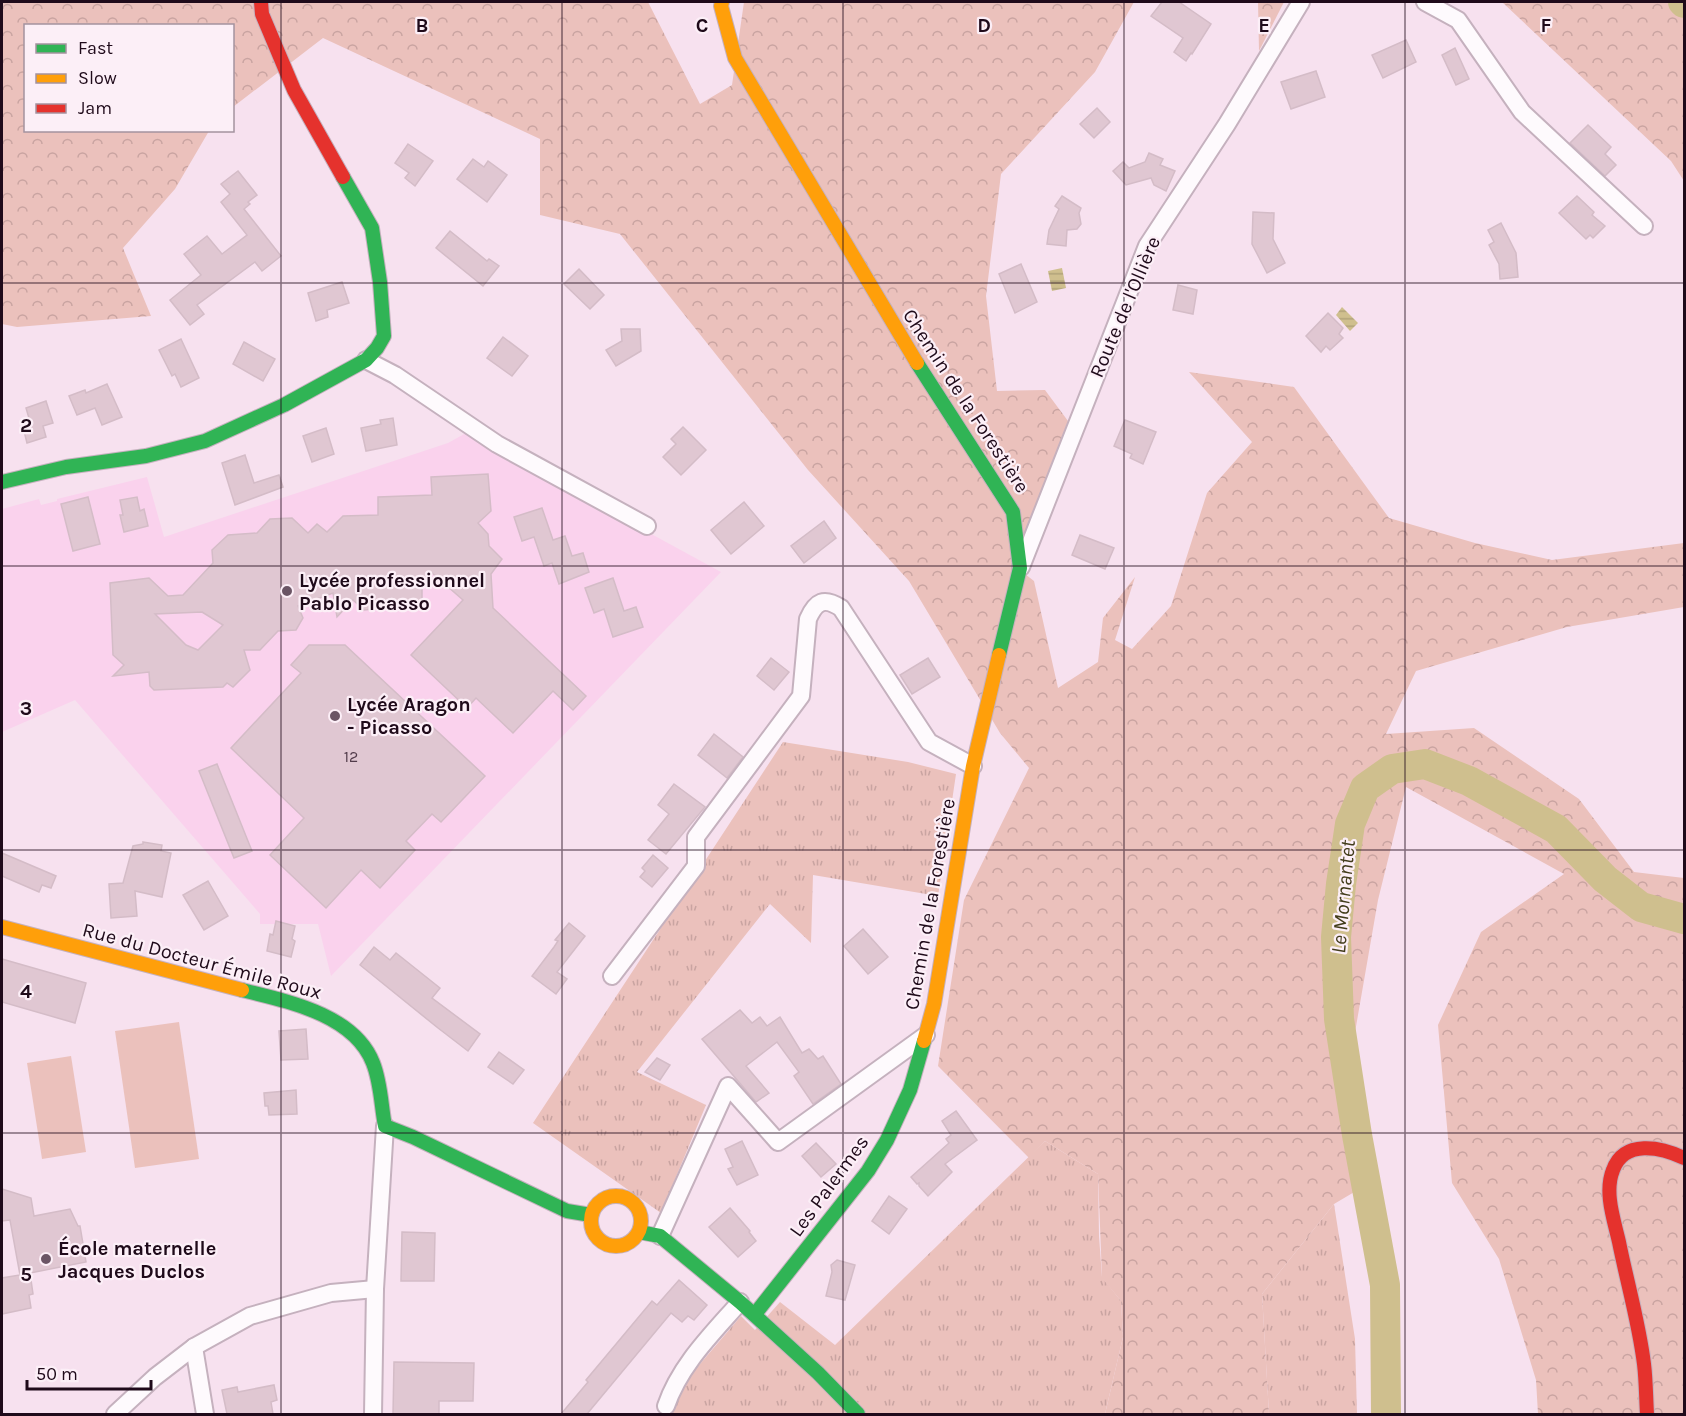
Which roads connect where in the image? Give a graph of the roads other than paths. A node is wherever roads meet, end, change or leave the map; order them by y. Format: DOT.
graph roads {
  1 [pos="261,2"];
  2 [pos="722,2"];
  3 [pos="1301,2"];
  4 [pos="1425,2"];
  5 [pos="1644,226"];
  6 [pos="366,360"];
  7 [pos="2,482"];
  8 [pos="647,526"];
  9 [pos="1020,568"];
  10 [pos="973,766"];
  11 [pos="2,927"];
  12 [pos="612,976"];
  13 [pos="926,1035"];
  14 [pos="385,1126"];
  15 [pos="1684,1158"];
  16 [pos="591,1215"];
  17 [pos="639,1232"];
  18 [pos="660,1236"];
  19 [pos="375,1289"];
  20 [pos="740,1302"];
  21 [pos="755,1314"];
  22 [pos="194,1347"];
  23 [pos="666,1406"];
  24 [pos="115,1414"];
  25 [pos="205,1414"];
  26 [pos="373,1414"];
  27 [pos="858,1414"];
  28 [pos="1647,1414"];
  1 -- 6 [label="street"];
  2 -- 9 [label="street, Chemin de la Forestière"];
  3 -- 9 [label="street, Route de l'Ollière"];
  4 -- 5 [label="street"];
  6 -- 7 [label="street"];
  6 -- 8 [label="street"];
  9 -- 10 [label="street, Chemin de la Forestière"];
  10 -- 12 [label="street"];
  10 -- 13 [label="street, Chemin de la Forestière"];
  11 -- 14 [label="street, Rue du Docteur Émile Roux"];
  13 -- 18 [label="street"];
  13 -- 21 [label="street, Les Palermes"];
  14 -- 16 [label="street"];
  14 -- 19 [label="street"];
  15 -- 28 [label="street"];
  16 -- 17 [label="street"];
  16 -- 17 [label="street"];
  17 -- 18 [label="street"];
  18 -- 20 [label="street"];
  19 -- 22 [label="street"];
  19 -- 26 [label="street"];
  20 -- 21 [label="street"];
  20 -- 23 [label="street"];
  21 -- 27 [label="street"];
  22 -- 24 [label="street"];
  22 -- 25 [label="street"];
}
